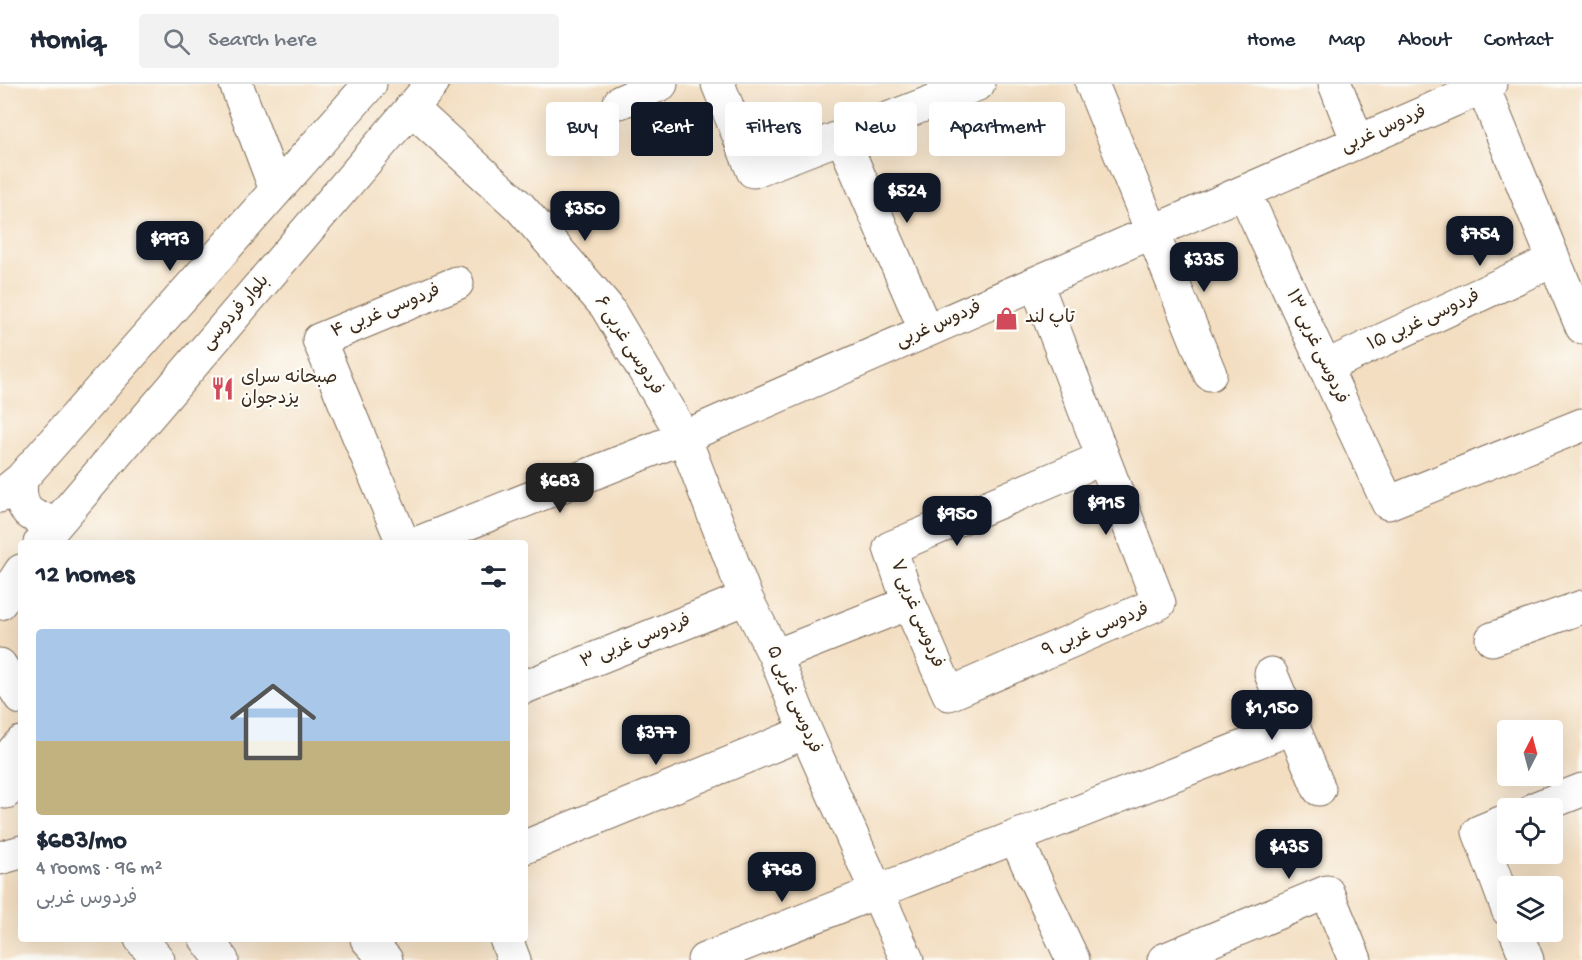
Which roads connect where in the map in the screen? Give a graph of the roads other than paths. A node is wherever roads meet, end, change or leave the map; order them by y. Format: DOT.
graph roads {
  1 [pos="236,84"];
  2 [pos="370,84"];
  3 [pos="432,84"];
  4 [pos="661,84"];
  5 [pos="718,84"];
  6 [pos="978,84"];
  7 [pos="1092,84"];
  8 [pos="1335,84"];
  9 [pos="1486,85"];
  10 [pos="620,102"];
  11 [pos="411,108"];
  12 [pos="917,108"];
  13 [pos="834,140"];
  14 [pos="1358,142"];
  15 [pos="850,156"];
  16 [pos="276,190"];
  17 [pos="1244,192"];
  18 [pos="1150,232"];
  19 [pos="1554,260"];
  20 [pos="457,283"];
  21 [pos="1036,283"];
  22 [pos="1582,327"];
  23 [pos="926,331"];
  24 [pos="1325,367"];
  25 [pos="1210,374"];
  26 [pos="1582,425"];
  27 [pos="684,437"];
  28 [pos="1104,458"];
  29 [pos="10,487"];
  30 [pos="50,532"];
  31 [pos="402,540"];
  32 [pos="426,540"];
  33 [pos="18,576"];
  34 [pos="746,598"];
  35 [pos="0,603"];
  36 [pos="909,603"];
  37 [pos="1582,607"];
  38 [pos="1492,639"];
  39 [pos="775,656"];
  40 [pos="0,665"];
  41 [pos="1271,674"];
  42 [pos="528,686"];
  43 [pos="18,693"];
  44 [pos="949,694"];
  45 [pos="1294,727"];
  46 [pos="806,732"];
  47 [pos="18,746"];
  48 [pos="1319,789"];
  49 [pos="1582,790"];
  50 [pos="9,795"];
  51 [pos="1562,798"];
  52 [pos="1497,825"];
  53 [pos="1016,839"];
  54 [pos="528,846"];
  55 [pos="18,853"];
  56 [pos="0,858"];
  57 [pos="1497,880"];
  58 [pos="879,893"];
  59 [pos="143,942"];
  60 [pos="208,942"];
  61 [pos="371,942"];
  62 [pos="507,942"];
  63 [pos="1520,942"];
  64 [pos="158,960"];
  65 [pos="222,960"];
  66 [pos="386,960"];
  67 [pos="514,960"];
  68 [pos="704,960"];
  69 [pos="908,960"];
  70 [pos="1074,960"];
  71 [pos="1164,960"];
  72 [pos="1355,960"];
  73 [pos="1527,960"];
  1 -- 16 [label="street"];
  2 -- 16 [label="street"];
  3 -- 11 [label="street, بلوار فردوسی"];
  4 -- 10 [label="street"];
  5 -- 13 [label="street"];
  6 -- 12 [label="street"];
  7 -- 18 [label="street"];
  8 -- 14 [label="street"];
  9 -- 14 [label="street, فردوس غربی"];
  9 -- 19 [label="street"];
  11 -- 27 [label="street, فردوسی غربی ۶"];
  11 -- 30 [label="street, بلوار فردوسی"];
  14 -- 17 [label="street, فردوس غربی"];
  15 -- 23 [label="street"];
  16 -- 29 [label="street"];
  17 -- 18 [label="street, فردوس غربی"];
  17 -- 24 [label="street, فردوسی غربی ۱۳"];
  18 -- 21 [label="street, فردوس غربی"];
  18 -- 25 [label="street"];
  19 -- 22 [label="street"];
  19 -- 24 [label="street, فردوسی غربی ۱۵"];
  20 -- 31 [label="street, فردوسی غربی ۴"];
  21 -- 23 [label="street, فردوس غربی"];
  21 -- 28 [label="street, فردوسی غربی ۹"];
  23 -- 27 [label="street, فردوس غربی"];
  24 -- 26 [label="street, فردوسی غربی ۱۳"];
  27 -- 32 [label="street, فردوس غربی"];
  27 -- 34 [label="street, فردوسی غربی ۵"];
  28 -- 36 [label="street, فردوسی غربی ۷"];
  28 -- 44 [label="street, فردوسی غربی ۹"];
  29 -- 30 [label="street"];
  33 -- 35 [label="street"];
  34 -- 39 [label="street, فردوسی غربی ۵"];
  34 -- 42 [label="street, فردوسی غربی ۳"];
  36 -- 39 [label="street"];
  36 -- 44 [label="street, فردوسی غربی ۷"];
  37 -- 38 [label="street"];
  39 -- 46 [label="street, فردوسی غربی ۵"];
  40 -- 43 [label="street"];
  41 -- 45 [label="street"];
  45 -- 48 [label="street"];
  45 -- 53 [label="street"];
  46 -- 54 [label="street"];
  46 -- 58 [label="street, فردوسی غربی ۵"];
  47 -- 50 [label="street"];
  49 -- 51 [label="street"];
  52 -- 57 [label="street"];
  53 -- 58 [label="street"];
  53 -- 70 [label="street"];
  55 -- 56 [label="street"];
  58 -- 68 [label="street"];
  58 -- 69 [label="street, فردوسی غربی ۵"];
  59 -- 64 [label="street"];
  60 -- 65 [label="street"];
  61 -- 66 [label="street"];
  62 -- 67 [label="street"];
  63 -- 73 [label="street"];
  71 -- 72 [label="street"];
}
